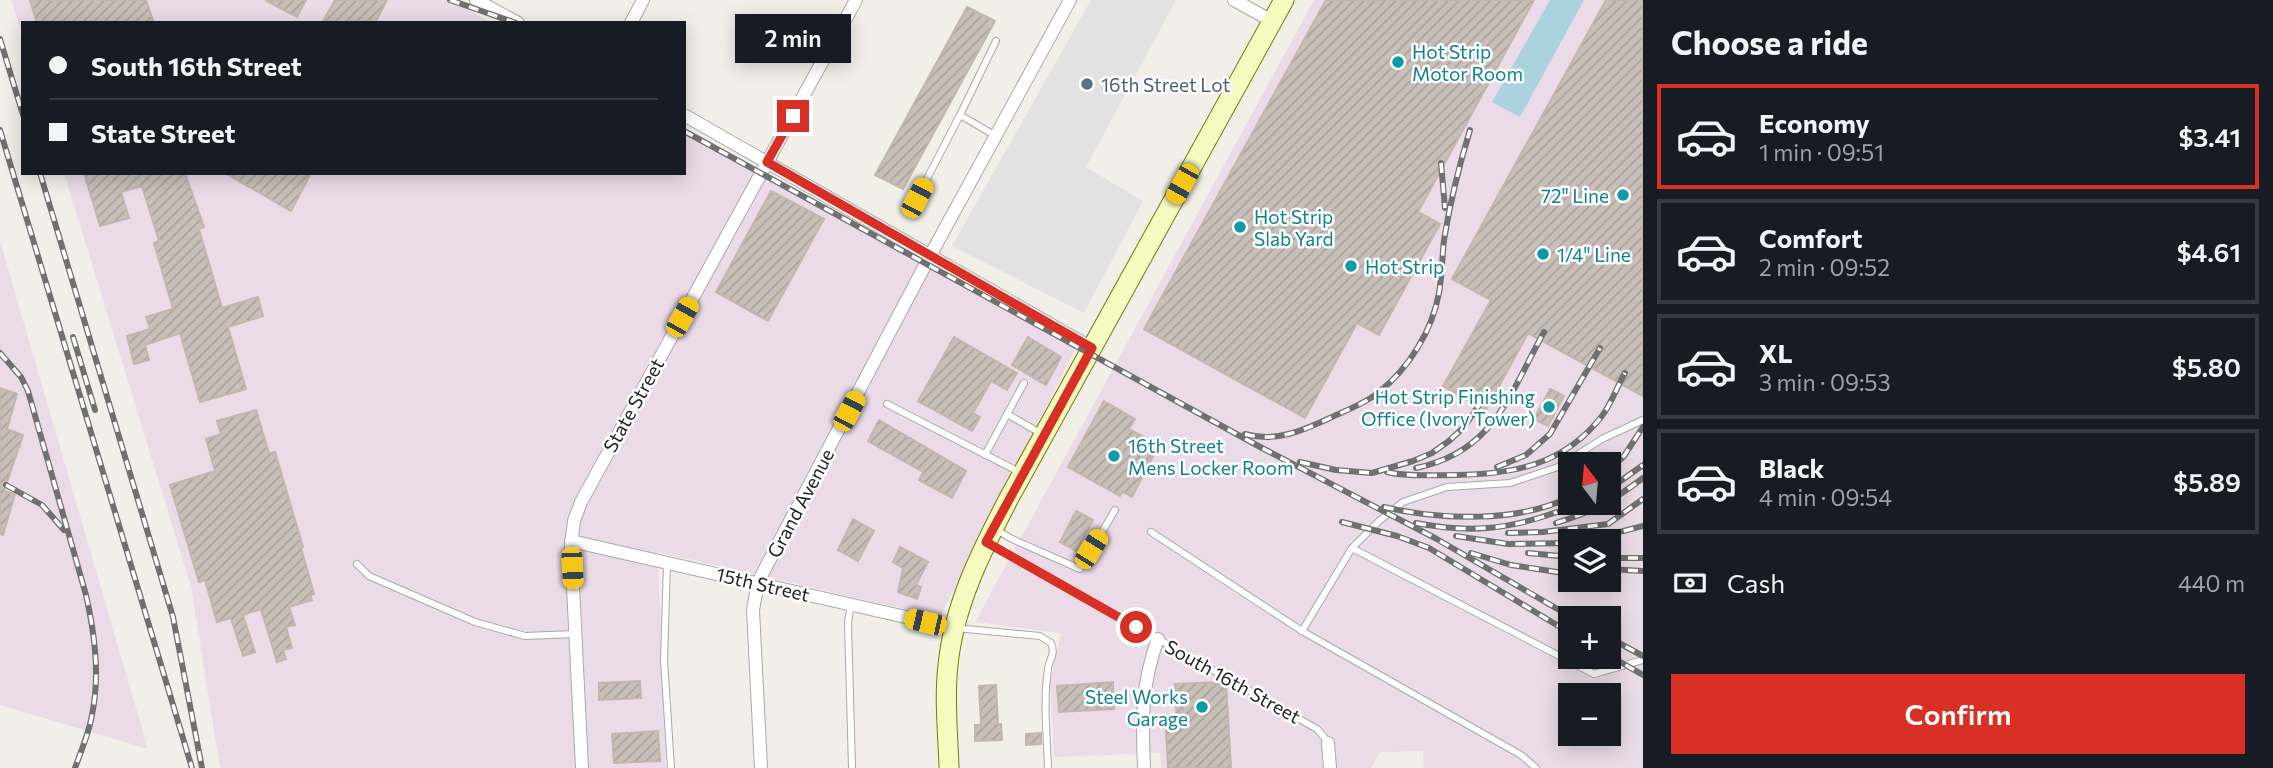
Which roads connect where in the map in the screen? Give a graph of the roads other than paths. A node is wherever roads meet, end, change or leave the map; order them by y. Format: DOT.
graph roads {
  1 [pos="476,0"];
  2 [pos="643,0"];
  3 [pos="856,0"];
  4 [pos="1070,0"];
  5 [pos="1234,0"];
  6 [pos="1284,0"];
  7 [pos="514,21"];
  8 [pos="632,21"];
  9 [pos="1272,21"];
  10 [pos="996,41"];
  11 [pos="960,115"];
  12 [pos="686,116"];
  13 [pos="996,136"];
  14 [pos="767,162"];
  15 [pos="917,198"];
  16 [pos="931,254"];
  17 [pos="1092,348"];
  18 [pos="1024,383"];
  19 [pos="887,404"];
  20 [pos="1007,414"];
  21 [pos="1643,420"];
  22 [pos="1044,435"];
  23 [pos="985,455"];
  24 [pos="1022,474"];
  25 [pos="1115,510"];
  26 [pos="1151,532"];
  27 [pos="990,535"];
  28 [pos="571,541"];
  29 [pos="1352,548"];
  30 [pos="667,562"];
  31 [pos="357,564"];
  32 [pos="758,582"];
  33 [pos="851,605"];
  34 [pos="954,628"];
  35 [pos="1302,631"];
  36 [pos="575,634"];
  37 [pos="1158,639"];
  38 [pos="1643,660"];
  39 [pos="1328,743"];
  40 [pos="582,768"];
  41 [pos="671,768"];
  42 [pos="761,768"];
  43 [pos="852,768"];
  44 [pos="949,768"];
  45 [pos="1048,768"];
  46 [pos="1144,768"];
  47 [pos="1330,768"];
  48 [pos="1536,768"];
  1 -- 7 [label="street"];
  2 -- 8 [label="street"];
  3 -- 14 [label="street, State Street"];
  4 -- 13 [label="street, Grand Avenue"];
  5 -- 9 [label="street"];
  6 -- 9 [label="main road"];
  9 -- 17 [label="main road"];
  10 -- 11 [label="lane"];
  11 -- 13 [label="lane"];
  11 -- 15 [label="lane"];
  12 -- 14 [label="street"];
  13 -- 16 [label="street, Grand Avenue"];
  14 -- 16 [label="street"];
  14 -- 28 [label="street, State Street"];
  16 -- 17 [label="street"];
  16 -- 32 [label="street, Grand Avenue"];
  17 -- 22 [label="main road"];
  18 -- 20 [label="lane"];
  19 -- 23 [label="lane"];
  20 -- 22 [label="lane"];
  20 -- 23 [label="lane"];
  21 -- 29 [label="lane"];
  22 -- 24 [label="main road"];
  23 -- 24 [label="lane"];
  24 -- 27 [label="main road"];
  25 -- 27 [label="lane"];
  26 -- 35 [label="lane"];
  27 -- 34 [label="main road"];
  27 -- 37 [label="lane, South 16th Street"];
  28 -- 30 [label="street, 15th Street"];
  28 -- 36 [label="street, State Street"];
  29 -- 35 [label="lane"];
  29 -- 38 [label="lane"];
  30 -- 32 [label="street, 15th Street"];
  30 -- 41 [label="lane"];
  31 -- 36 [label="lane"];
  32 -- 33 [label="street, 15th Street"];
  32 -- 42 [label="street, Grand Avenue"];
  33 -- 34 [label="street, 15th Street"];
  33 -- 43 [label="lane"];
  34 -- 44 [label="main road"];
  34 -- 45 [label="lane"];
  35 -- 48 [label="lane"];
  36 -- 40 [label="street, State Street"];
  37 -- 39 [label="lane, South 16th Street"];
  37 -- 46 [label="street"];
  39 -- 47 [label="street"];
}
